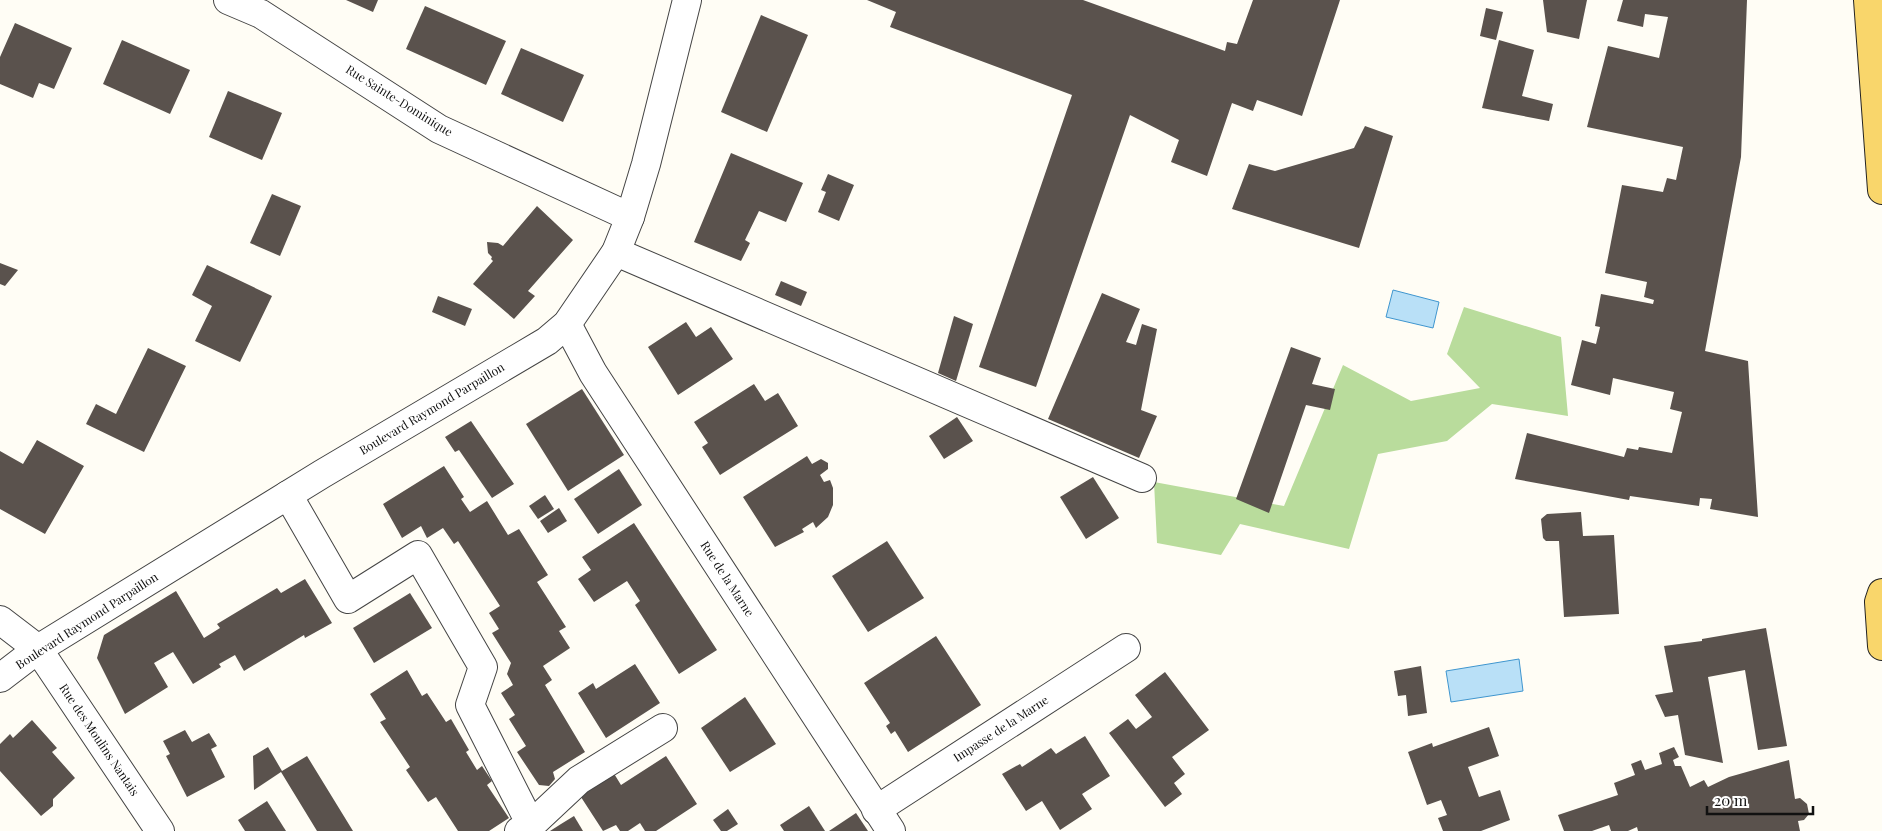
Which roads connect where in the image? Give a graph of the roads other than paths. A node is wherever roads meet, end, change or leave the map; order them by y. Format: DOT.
graph roads {
  1 [pos="228,0"];
  2 [pos="687,0"];
  3 [pos="1868,0"];
  4 [pos="1882,190"];
  5 [pos="630,217"];
  6 [pos="616,252"];
  7 [pos="568,324"];
  8 [pos="1142,478"];
  9 [pos="288,496"];
  10 [pos="1882,593"];
  11 [pos="0,620"];
  12 [pos="1882,646"];
  13 [pos="1126,648"];
  14 [pos="38,649"];
  15 [pos="0,678"];
  16 [pos="663,728"];
  17 [pos="884,821"];
  18 [pos="525,828"];
  19 [pos="160,831"];
  1 -- 5 [label="street, Rue Sainte-Dominique"];
  2 -- 5 [label="street, Boulevard Raymond Parpaillon"];
  3 -- 4 [label="main road"];
  5 -- 6 [label="street, Boulevard Raymond Parpaillon"];
  6 -- 7 [label="street, Boulevard Raymond Parpaillon"];
  6 -- 8 [label="street"];
  7 -- 9 [label="street, Boulevard Raymond Parpaillon"];
  7 -- 17 [label="street, Rue de la Marne"];
  9 -- 14 [label="street, Boulevard Raymond Parpaillon"];
  9 -- 18 [label="street"];
  10 -- 12 [label="main road"];
  11 -- 14 [label="street, Rue des Moulins Nantais"];
  13 -- 17 [label="street, Impasse de la Marne"];
  14 -- 15 [label="street, Boulevard Raymond Parpaillon"];
  14 -- 19 [label="street, Rue des Moulins Nantais"];
  16 -- 18 [label="street"];
}
